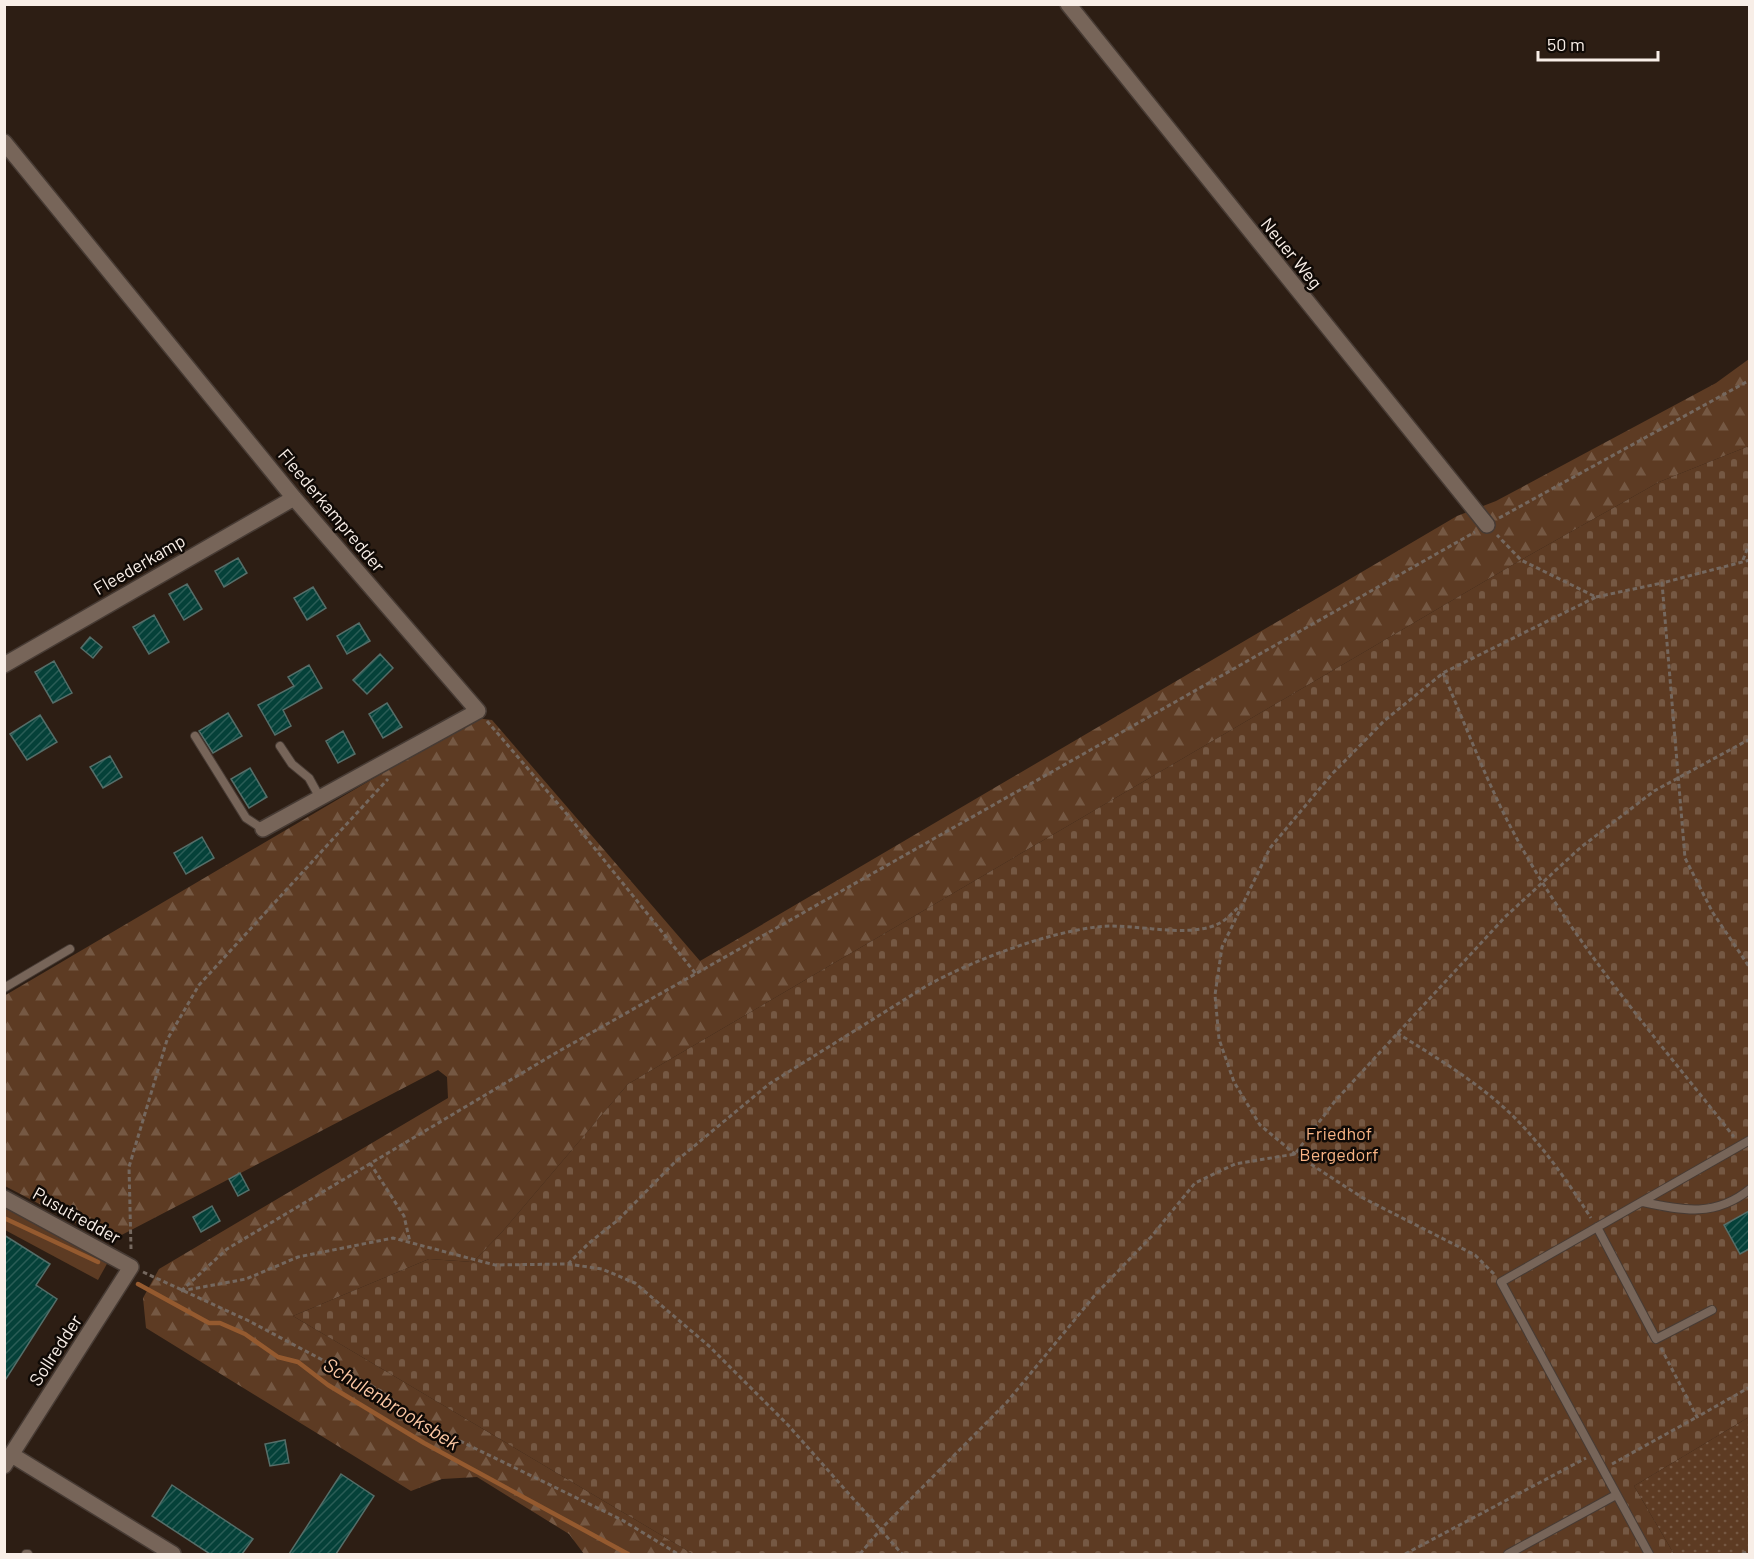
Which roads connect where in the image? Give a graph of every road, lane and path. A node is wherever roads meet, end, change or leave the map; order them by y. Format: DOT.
graph roads {
  1 [pos="1068,4"];
  2 [pos="4,142"];
  3 [pos="1749,380"];
  4 [pos="294,498"];
  5 [pos="1486,525"];
  6 [pos="1749,542"];
  7 [pos="1743,560"];
  8 [pos="1749,560"];
  9 [pos="1662,583"];
  10 [pos="1596,597"];
  11 [pos="4,665"];
  12 [pos="1443,673"];
  13 [pos="478,711"];
  14 [pos="195,736"];
  15 [pos="1749,739"];
  16 [pos="280,746"];
  17 [pos="396,770"];
  18 [pos="1677,778"];
  19 [pos="320,798"];
  20 [pos="263,829"];
  21 [pos="1543,884"];
  22 [pos="1240,906"];
  23 [pos="70,950"];
  24 [pos="1749,968"];
  25 [pos="696,974"];
  26 [pos="4,988"];
  27 [pos="1397,1033"];
  28 [pos="1749,1140"];
  29 [pos="1741,1145"];
  30 [pos="1294,1154"];
  31 [pos="370,1163"];
  32 [pos="1749,1189"];
  33 [pos="4,1197"];
  34 [pos="1643,1202"];
  35 [pos="1597,1227"];
  36 [pos="410,1242"];
  37 [pos="568,1264"];
  38 [pos="131,1267"];
  39 [pos="1501,1282"];
  40 [pos="181,1291"];
  41 [pos="1712,1310"];
  42 [pos="1656,1339"];
  43 [pos="1749,1388"];
  44 [pos="1697,1417"];
  45 [pos="1593,1454"];
  46 [pos="8,1461"];
  47 [pos="1602,1470"];
  48 [pos="1616,1496"];
  49 [pos="880,1530"];
  50 [pos="1749,1550"];
  51 [pos="173,1554"];
  52 [pos="678,1554"];
  53 [pos="860,1554"];
  54 [pos="902,1554"];
  55 [pos="1405,1554"];
  56 [pos="1508,1554"];
  57 [pos="1648,1554"];
  58 [pos="1742,1554"];
  1 -- 5 [label="street, Neuer Weg"];
  2 -- 4 [label="street, Fleederkampredder"];
  3 -- 5 [label="path"];
  4 -- 11 [label="street, Fleederkamp"];
  4 -- 13 [label="street, Fleederkampredder"];
  5 -- 10 [label="path"];
  5 -- 25 [label="path"];
  6 -- 7 [label="path"];
  7 -- 8 [label="path"];
  7 -- 9 [label="path"];
  9 -- 10 [label="path"];
  9 -- 18 [label="path"];
  10 -- 12 [label="path"];
  12 -- 21 [label="path"];
  12 -- 22 [label="path"];
  13 -- 19 [label="street"];
  13 -- 25 [label="path"];
  14 -- 20 [label="lane"];
  15 -- 18 [label="path"];
  16 -- 19 [label="lane"];
  17 -- 38 [label="path"];
  18 -- 21 [label="path"];
  18 -- 24 [label="path"];
  19 -- 20 [label="street"];
  21 -- 27 [label="path"];
  21 -- 29 [label="path"];
  22 -- 30 [label="path"];
  22 -- 37 [label="path"];
  23 -- 26 [label="lane"];
  25 -- 31 [label="path"];
  27 -- 30 [label="path"];
  27 -- 35 [label="path"];
  28 -- 29 [label="lane"];
  29 -- 34 [label="lane"];
  30 -- 39 [label="path"];
  30 -- 49 [label="path"];
  31 -- 36 [label="path"];
  31 -- 40 [label="path"];
  32 -- 34 [label="lane"];
  33 -- 38 [label="street, Pusutredder"];
  34 -- 35 [label="lane"];
  35 -- 39 [label="lane"];
  35 -- 42 [label="lane"];
  36 -- 37 [label="path"];
  36 -- 40 [label="path"];
  37 -- 49 [label="path"];
  38 -- 40 [label="path"];
  38 -- 46 [label="street, Sollredder"];
  39 -- 45 [label="lane"];
  40 -- 52 [label="path"];
  41 -- 42 [label="lane"];
  42 -- 44 [label="path"];
  43 -- 44 [label="path"];
  44 -- 47 [label="path"];
  45 -- 47 [label="lane"];
  45 -- 55 [label="path"];
  46 -- 51 [label="street, Sollredder"];
  47 -- 48 [label="lane"];
  48 -- 56 [label="lane"];
  48 -- 57 [label="lane"];
  49 -- 53 [label="path"];
  49 -- 54 [label="path"];
  50 -- 58 [label="path"];
}
